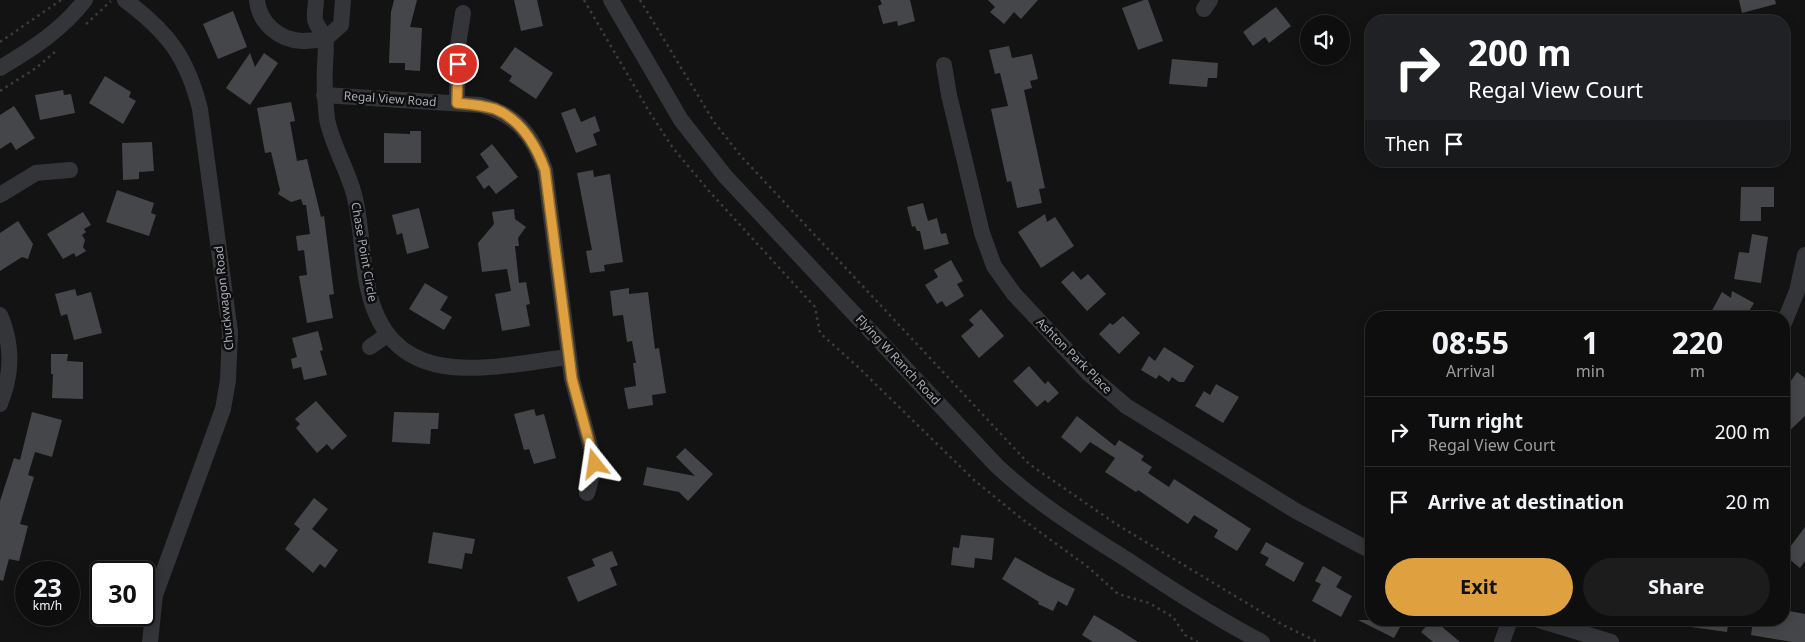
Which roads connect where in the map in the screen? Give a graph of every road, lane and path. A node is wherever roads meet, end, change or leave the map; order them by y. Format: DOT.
graph roads {
  1 [pos="61,0"];
  2 [pos="86,0"];
  3 [pos="125,0"];
  4 [pos="257,0"];
  5 [pos="316,0"];
  6 [pos="343,0"];
  7 [pos="611,0"];
  8 [pos="640,0"];
  9 [pos="463,13"];
  10 [pos="325,40"];
  11 [pos="0,42"];
  12 [pos="944,65"];
  13 [pos="0,68"];
  14 [pos="324,95"];
  15 [pos="457,103"];
  16 [pos="70,170"];
  17 [pos="0,195"];
  18 [pos="1805,255"];
  19 [pos="1789,311"];
  20 [pos="0,315"];
  21 [pos="387,335"];
  22 [pos="370,347"];
  23 [pos="568,357"];
  24 [pos="0,404"];
  25 [pos="587,493"];
  26 [pos="1365,549"];
  27 [pos="1508,626"];
  28 [pos="1559,626"];
  29 [pos="150,642"];
  30 [pos="1262,642"];
  31 [pos="1318,642"];
  32 [pos="1502,642"];
  33 [pos="1611,642"];
  1 -- 11 [label="path"];
  2 -- 13 [label="street"];
  3 -- 29 [label="street, Chuckwagon Road"];
  4 -- 10 [label="street"];
  5 -- 10 [label="street, Chase Point Circle"];
  6 -- 10 [label="street"];
  7 -- 30 [label="street, Flying W Ranch Road"];
  8 -- 31 [label="path"];
  9 -- 15 [label="street"];
  10 -- 14 [label="street, Chase Point Circle"];
  12 -- 26 [label="street, Ashton Park Place"];
  14 -- 15 [label="street, Regal View Road"];
  14 -- 21 [label="street, Chase Point Circle"];
  15 -- 23 [label="street, Regal View Road"];
  16 -- 17 [label="street"];
  18 -- 19 [label="street"];
  20 -- 24 [label="street"];
  21 -- 22 [label="street"];
  21 -- 23 [label="street, Chase Point Circle"];
  23 -- 25 [label="street, Regal View Road"];
  27 -- 32 [label="street"];
  28 -- 33 [label="street"];
}
